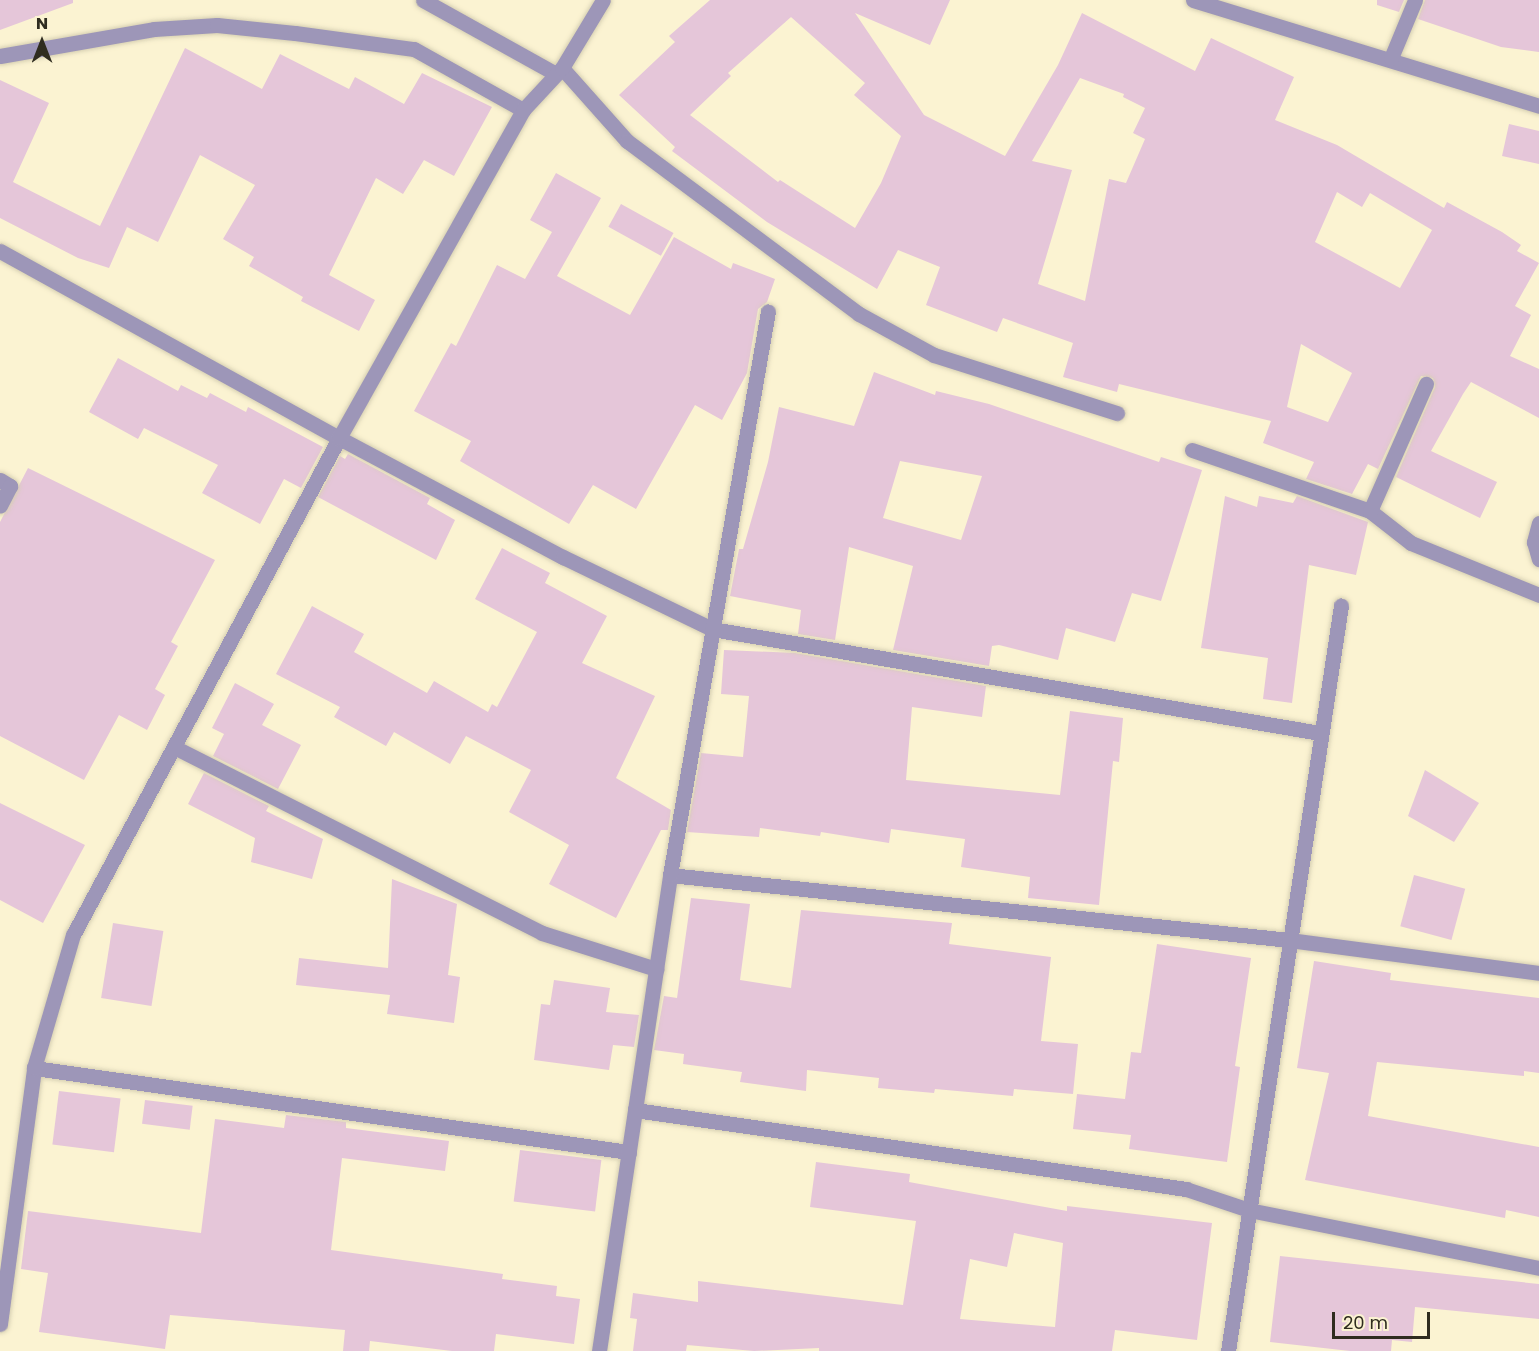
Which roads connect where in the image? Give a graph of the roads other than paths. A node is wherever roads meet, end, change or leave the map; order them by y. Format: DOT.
graph roads {
  1 [pos="423,0"];
  2 [pos="603,0"];
  3 [pos="1193,0"];
  4 [pos="1415,0"];
  5 [pos="0,56"];
  6 [pos="1391,58"];
  7 [pos="559,71"];
  8 [pos="1539,106"];
  9 [pos="523,110"];
  10 [pos="0,251"];
  11 [pos="768,311"];
  12 [pos="1426,384"];
  13 [pos="1117,413"];
  14 [pos="339,438"];
  15 [pos="1192,450"];
  16 [pos="0,480"];
  17 [pos="0,506"];
  18 [pos="1370,511"];
  19 [pos="1539,523"];
  20 [pos="1539,559"];
  21 [pos="1539,595"];
  22 [pos="1341,606"];
  23 [pos="712,629"];
  24 [pos="1320,734"];
  25 [pos="174,747"];
  26 [pos="670,875"];
  27 [pos="1289,940"];
  28 [pos="656,969"];
  29 [pos="1539,973"];
  30 [pos="34,1068"];
  31 [pos="635,1110"];
  32 [pos="629,1152"];
  33 [pos="1249,1210"];
  34 [pos="1539,1268"];
  35 [pos="0,1324"];
  36 [pos="599,1351"];
  37 [pos="1228,1351"];
  1 -- 7 [label="street"];
  2 -- 7 [label="street"];
  3 -- 6 [label="street"];
  4 -- 6 [label="street"];
  5 -- 9 [label="street"];
  6 -- 8 [label="street"];
  7 -- 9 [label="street"];
  7 -- 13 [label="street"];
  9 -- 14 [label="street"];
  10 -- 14 [label="street"];
  11 -- 23 [label="street"];
  12 -- 18 [label="street"];
  14 -- 23 [label="street"];
  14 -- 25 [label="street"];
  15 -- 18 [label="street"];
  16 -- 17 [label="street"];
  18 -- 21 [label="street"];
  19 -- 20 [label="street"];
  22 -- 24 [label="street"];
  23 -- 24 [label="street"];
  23 -- 26 [label="street"];
  24 -- 27 [label="street"];
  25 -- 28 [label="street"];
  25 -- 30 [label="street"];
  26 -- 27 [label="street"];
  26 -- 28 [label="street"];
  27 -- 29 [label="street"];
  27 -- 33 [label="street"];
  28 -- 31 [label="street"];
  30 -- 32 [label="street"];
  30 -- 35 [label="street"];
  31 -- 32 [label="street"];
  31 -- 33 [label="street"];
  32 -- 36 [label="street"];
  33 -- 34 [label="street"];
  33 -- 37 [label="street"];
}
